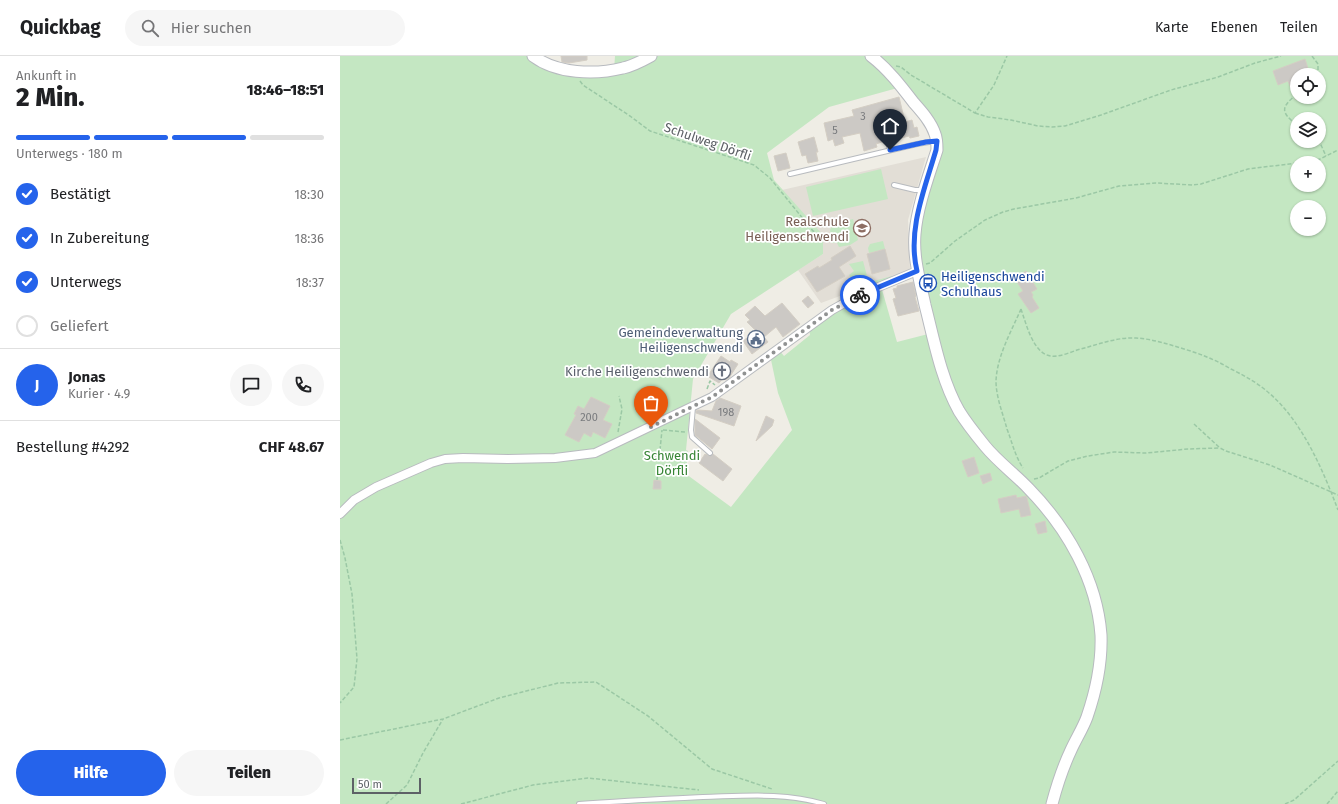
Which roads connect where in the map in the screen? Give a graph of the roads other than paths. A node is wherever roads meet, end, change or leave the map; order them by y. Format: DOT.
graph roads {
  1 [pos="533,56"];
  2 [pos="651,56"];
  3 [pos="872,56"];
  4 [pos="882,122"];
  5 [pos="937,141"];
  6 [pos="890,150"];
  7 [pos="790,174"];
  8 [pos="894,185"];
  9 [pos="925,190"];
  10 [pos="917,269"];
  11 [pos="693,407"];
  12 [pos="710,453"];
  13 [pos="340,514"];
  14 [pos="579,804"];
  15 [pos="824,804"];
  16 [pos="1052,804"];
  1 -- 2 [label="street"];
  3 -- 5 [label="street"];
  4 -- 6 [label="lane"];
  5 -- 6 [label="lane"];
  5 -- 9 [label="street"];
  6 -- 7 [label="lane"];
  8 -- 9 [label="lane"];
  9 -- 10 [label="street"];
  10 -- 11 [label="street"];
  10 -- 16 [label="street"];
  11 -- 12 [label="lane"];
  11 -- 13 [label="street"];
  14 -- 15 [label="lane"];
}
